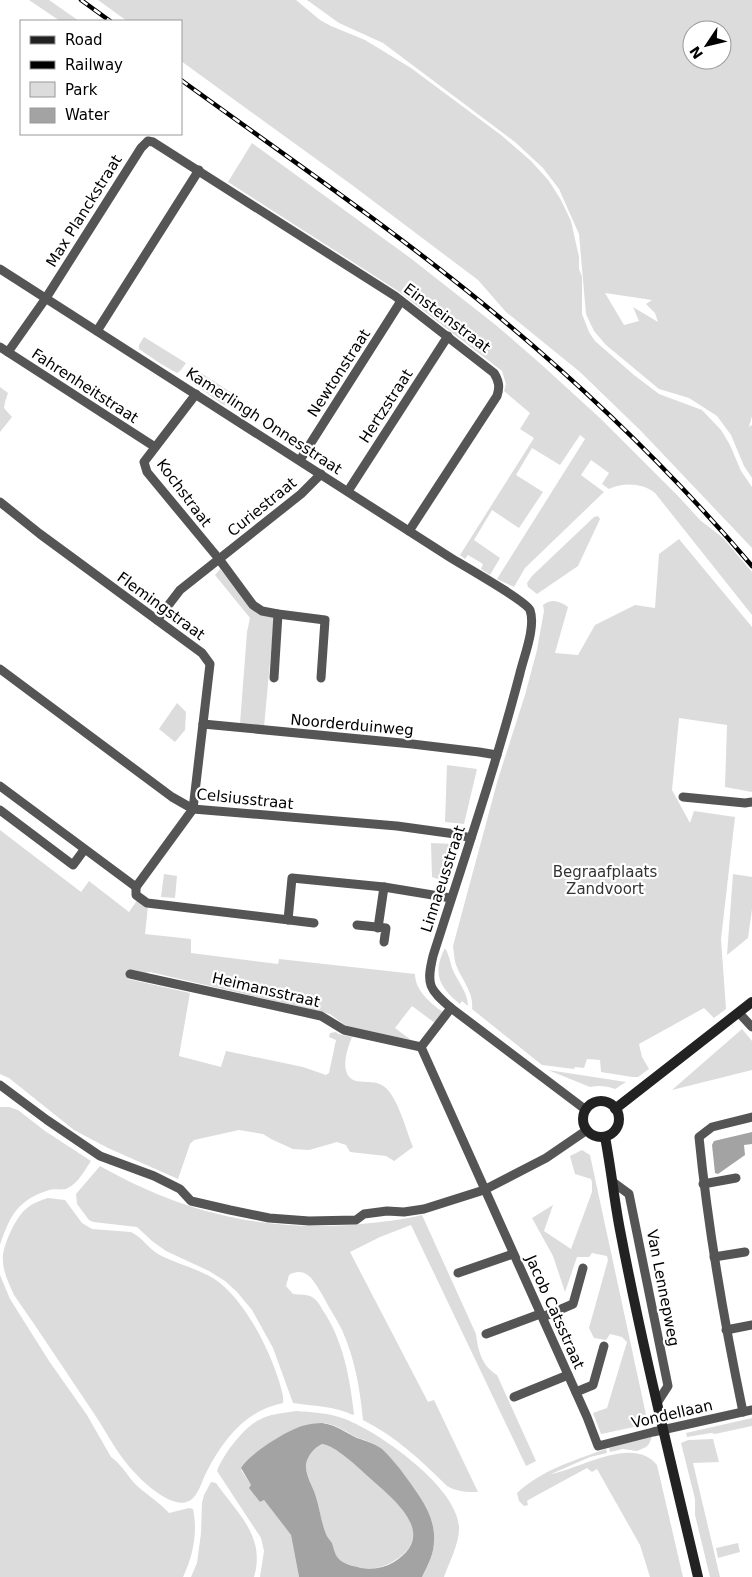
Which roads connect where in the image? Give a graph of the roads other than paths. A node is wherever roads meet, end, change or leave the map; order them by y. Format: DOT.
graph roads {
  1 [pos="199,170"];
  2 [pos="225,187"];
  3 [pos="0,269"];
  4 [pos="46,298"];
  5 [pos="401,301"];
  6 [pos="98,331"];
  7 [pos="448,336"];
  8 [pos="4,350"];
  9 [pos="196,394"];
  10 [pos="155,447"];
  11 [pos="300,460"];
  12 [pos="321,474"];
  13 [pos="348,491"];
  14 [pos="1,505"];
  15 [pos="410,531"];
  16 [pos="219,560"];
  17 [pos="514,596"];
  18 [pos="278,614"];
  19 [pos="157,620"];
  20 [pos="0,669"];
  21 [pos="274,678"];
  22 [pos="321,678"];
  23 [pos="204,724"];
  24 [pos="498,756"];
  25 [pos="0,786"];
  26 [pos="683,797"];
  27 [pos="750,804"];
  28 [pos="0,810"];
  29 [pos="193,810"];
  30 [pos="471,838"];
  31 [pos="84,850"];
  32 [pos="136,887"];
  33 [pos="384,887"];
  34 [pos="451,898"];
  35 [pos="288,920"];
  36 [pos="314,923"];
  37 [pos="357,925"];
  38 [pos="378,928"];
  39 [pos="384,942"];
  40 [pos="130,974"];
  41 [pos="752,1002"];
  42 [pos="451,1008"];
  43 [pos="739,1013"];
  44 [pos="752,1028"];
  45 [pos="421,1047"];
  46 [pos="1,1088"];
  47 [pos="615,1109"];
  48 [pos="586,1110"];
  49 [pos="752,1117"];
  50 [pos="587,1130"];
  51 [pos="605,1137"];
  52 [pos="736,1178"];
  53 [pos="614,1183"];
  54 [pos="703,1184"];
  55 [pos="484,1190"];
  56 [pos="744,1252"];
  57 [pos="513,1254"];
  58 [pos="714,1257"];
  59 [pos="583,1268"];
  60 [pos="458,1273"];
  61 [pos="540,1314"];
  62 [pos="752,1326"];
  63 [pos="726,1330"];
  64 [pos="486,1334"];
  65 [pos="604,1346"];
  66 [pos="568,1375"];
  67 [pos="576,1392"];
  68 [pos="514,1397"];
  69 [pos="658,1403"];
  70 [pos="747,1411"];
  71 [pos="663,1430"];
  72 [pos="598,1446"];
  73 [pos="698,1577"];
  1 -- 2 [label="street, Max Planckstraat"];
  1 -- 4 [label="street, Max Planckstraat"];
  1 -- 6 [label="street"];
  2 -- 5 [label="street, Einsteinstraat"];
  3 -- 4 [label="street, Kamerlingh Onnesstraat"];
  4 -- 6 [label="street, Kamerlingh Onnesstraat"];
  4 -- 8 [label="street"];
  5 -- 7 [label="street, Einsteinstraat"];
  5 -- 11 [label="street, Newtonstraat"];
  6 -- 9 [label="street, Kamerlingh Onnesstraat"];
  7 -- 13 [label="street, Hertzstraat"];
  7 -- 15 [label="street, Einsteinstraat"];
  8 -- 10 [label="street, Fahrenheitstraat"];
  9 -- 10 [label="street, Kochstraat"];
  9 -- 11 [label="street, Kamerlingh Onnesstraat"];
  10 -- 16 [label="street, Kochstraat"];
  11 -- 12 [label="street, Kamerlingh Onnesstraat"];
  12 -- 13 [label="street, Kamerlingh Onnesstraat"];
  12 -- 16 [label="street, Curiestraat"];
  13 -- 15 [label="street, Kamerlingh Onnesstraat"];
  14 -- 19 [label="street, Flemingstraat"];
  15 -- 17 [label="street, Kamerlingh Onnesstraat"];
  16 -- 18 [label="street"];
  16 -- 19 [label="street, Curiestraat"];
  17 -- 24 [label="street, Linnaeusstraat"];
  18 -- 21 [label="street"];
  18 -- 22 [label="street"];
  19 -- 23 [label="street, Flemingstraat"];
  20 -- 29 [label="street, Celsiusstraat"];
  23 -- 24 [label="street, Noorderduinweg"];
  23 -- 29 [label="street, Flemingstraat"];
  24 -- 30 [label="street, Linnaeusstraat"];
  25 -- 31 [label="street"];
  26 -- 27 [label="street"];
  28 -- 31 [label="street"];
  29 -- 30 [label="street, Celsiusstraat"];
  29 -- 32 [label="street"];
  30 -- 34 [label="street, Linnaeusstraat"];
  31 -- 32 [label="street"];
  32 -- 35 [label="street"];
  33 -- 34 [label="street"];
  33 -- 35 [label="street"];
  33 -- 38 [label="street"];
  34 -- 42 [label="street, Linnaeusstraat"];
  35 -- 36 [label="street"];
  37 -- 38 [label="street"];
  38 -- 39 [label="street"];
  40 -- 45 [label="street, Heimansstraat"];
  41 -- 43 [label="main road"];
  42 -- 45 [label="street"];
  42 -- 48 [label="street, Linnaeusstraat"];
  43 -- 44 [label="street"];
  43 -- 47 [label="main road"];
  45 -- 55 [label="street"];
  46 -- 55 [label="street"];
  47 -- 48 [label="main road"];
  47 -- 51 [label="main road"];
  48 -- 50 [label="main road"];
  49 -- 54 [label="street"];
  50 -- 51 [label="main road"];
  50 -- 55 [label="street"];
  51 -- 53 [label="main road, Van Lennepweg"];
  52 -- 54 [label="street"];
  53 -- 69 [label="main road, Van Lennepweg"];
  53 -- 69 [label="street, Van Lennepweg"];
  54 -- 58 [label="street"];
  55 -- 57 [label="street, Jacob Catsstraat"];
  56 -- 58 [label="street"];
  57 -- 60 [label="street"];
  57 -- 61 [label="street, Jacob Catsstraat"];
  58 -- 63 [label="street"];
  59 -- 61 [label="street"];
  61 -- 64 [label="street"];
  61 -- 66 [label="street, Jacob Catsstraat"];
  62 -- 63 [label="street"];
  63 -- 70 [label="street"];
  65 -- 67 [label="street"];
  66 -- 67 [label="street, Jacob Catsstraat"];
  66 -- 68 [label="street"];
  67 -- 72 [label="street, Jacob Catsstraat"];
  69 -- 71 [label="main road, Van Lennepweg"];
  70 -- 71 [label="street, Vondellaan"];
  71 -- 72 [label="street, Vondellaan"];
  71 -- 73 [label="main road, Van Lennepweg"];
}
